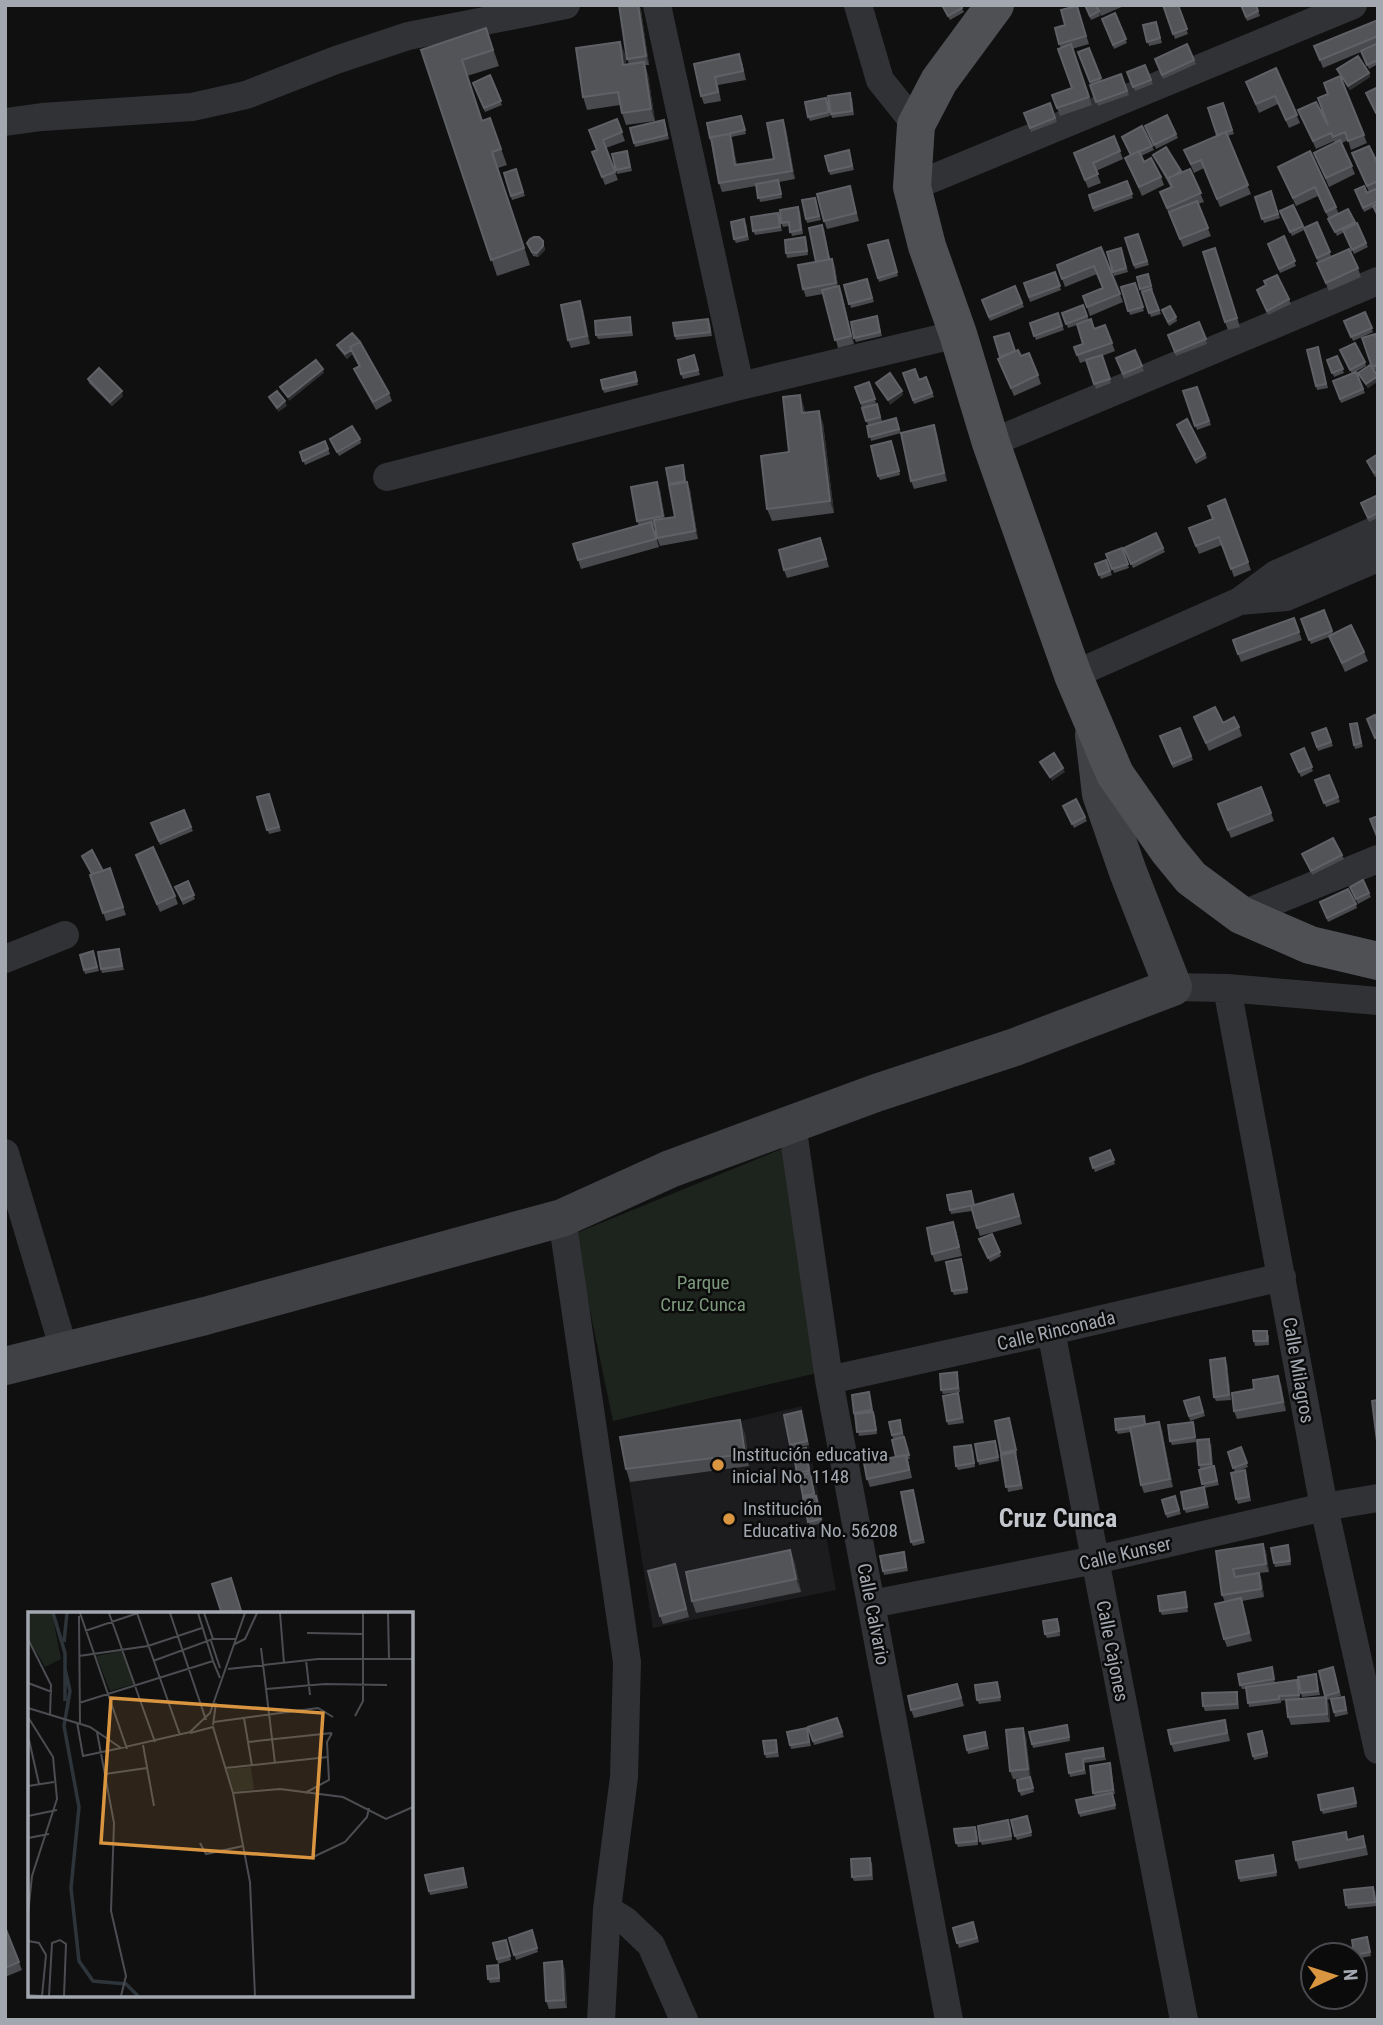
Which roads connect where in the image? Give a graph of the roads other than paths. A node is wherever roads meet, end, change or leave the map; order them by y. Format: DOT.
graph roads {
  1 [pos="566,5"];
  2 [pos="657,5"];
  3 [pos="858,5"];
  4 [pos="995,5"];
  5 [pos="1353,5"];
  6 [pos="5,122"];
  7 [pos="916,125"];
  8 [pos="912,187"];
  9 [pos="1378,281"];
  10 [pos="958,334"];
  11 [pos="740,386"];
  12 [pos="991,443"];
  13 [pos="387,477"];
  14 [pos="1378,529"];
  15 [pos="1378,558"];
  16 [pos="1240,601"];
  17 [pos="1073,675"];
  18 [pos="1093,721"];
  19 [pos="1378,859"];
  20 [pos="1241,915"];
  21 [pos="65,935"];
  22 [pos="5,959"];
  23 [pos="1378,961"];
  24 [pos="1173,987"];
  25 [pos="1227,988"];
  26 [pos="1378,1001"];
  27 [pos="792,1124"];
  28 [pos="5,1153"];
  29 [pos="562,1218"];
  30 [pos="1282,1277"];
  31 [pos="1051,1331"];
  32 [pos="64,1350"];
  33 [pos="5,1366"];
  34 [pos="829,1380"];
  35 [pos="1378,1498"];
  36 [pos="1324,1507"];
  37 [pos="1095,1560"];
  38 [pos="872,1604"];
  39 [pos="1378,1750"];
  40 [pos="607,1909"];
  41 [pos="601,2020"];
  42 [pos="684,2020"];
  43 [pos="949,2020"];
  44 [pos="1184,2020"];
  1 -- 6 [label="street"];
  2 -- 11 [label="street"];
  3 -- 7 [label="street"];
  4 -- 7 [label="main road"];
  5 -- 8 [label="street"];
  7 -- 8 [label="main road"];
  8 -- 10 [label="main road"];
  9 -- 12 [label="street"];
  10 -- 11 [label="street"];
  10 -- 12 [label="main road"];
  11 -- 13 [label="street"];
  12 -- 17 [label="main road"];
  14 -- 16 [label="street"];
  15 -- 16 [label="street"];
  16 -- 17 [label="street"];
  17 -- 18 [label="main road"];
  18 -- 20 [label="main road"];
  18 -- 24 [label="street"];
  19 -- 20 [label="street"];
  20 -- 23 [label="main road"];
  21 -- 22 [label="street"];
  24 -- 25 [label="street"];
  24 -- 27 [label="street"];
  25 -- 26 [label="street"];
  25 -- 30 [label="street, Calle Milagros"];
  27 -- 29 [label="street"];
  27 -- 34 [label="street, Calle Calvario"];
  28 -- 32 [label="street"];
  29 -- 32 [label="street"];
  29 -- 40 [label="street"];
  30 -- 31 [label="street, Calle Rinconada"];
  30 -- 36 [label="street, Calle Milagros"];
  31 -- 34 [label="street, Calle Rinconada"];
  31 -- 37 [label="street, Calle Cajones"];
  32 -- 33 [label="street"];
  34 -- 38 [label="street, Calle Calvario"];
  35 -- 36 [label="street, Calle Kunser"];
  36 -- 37 [label="street, Calle Kunser"];
  36 -- 39 [label="street, Calle Milagros"];
  37 -- 38 [label="street, Calle Kunser"];
  37 -- 44 [label="street, Calle Cajones"];
  38 -- 43 [label="street, Calle Calvario"];
  40 -- 41 [label="street"];
  40 -- 42 [label="street"];
}
